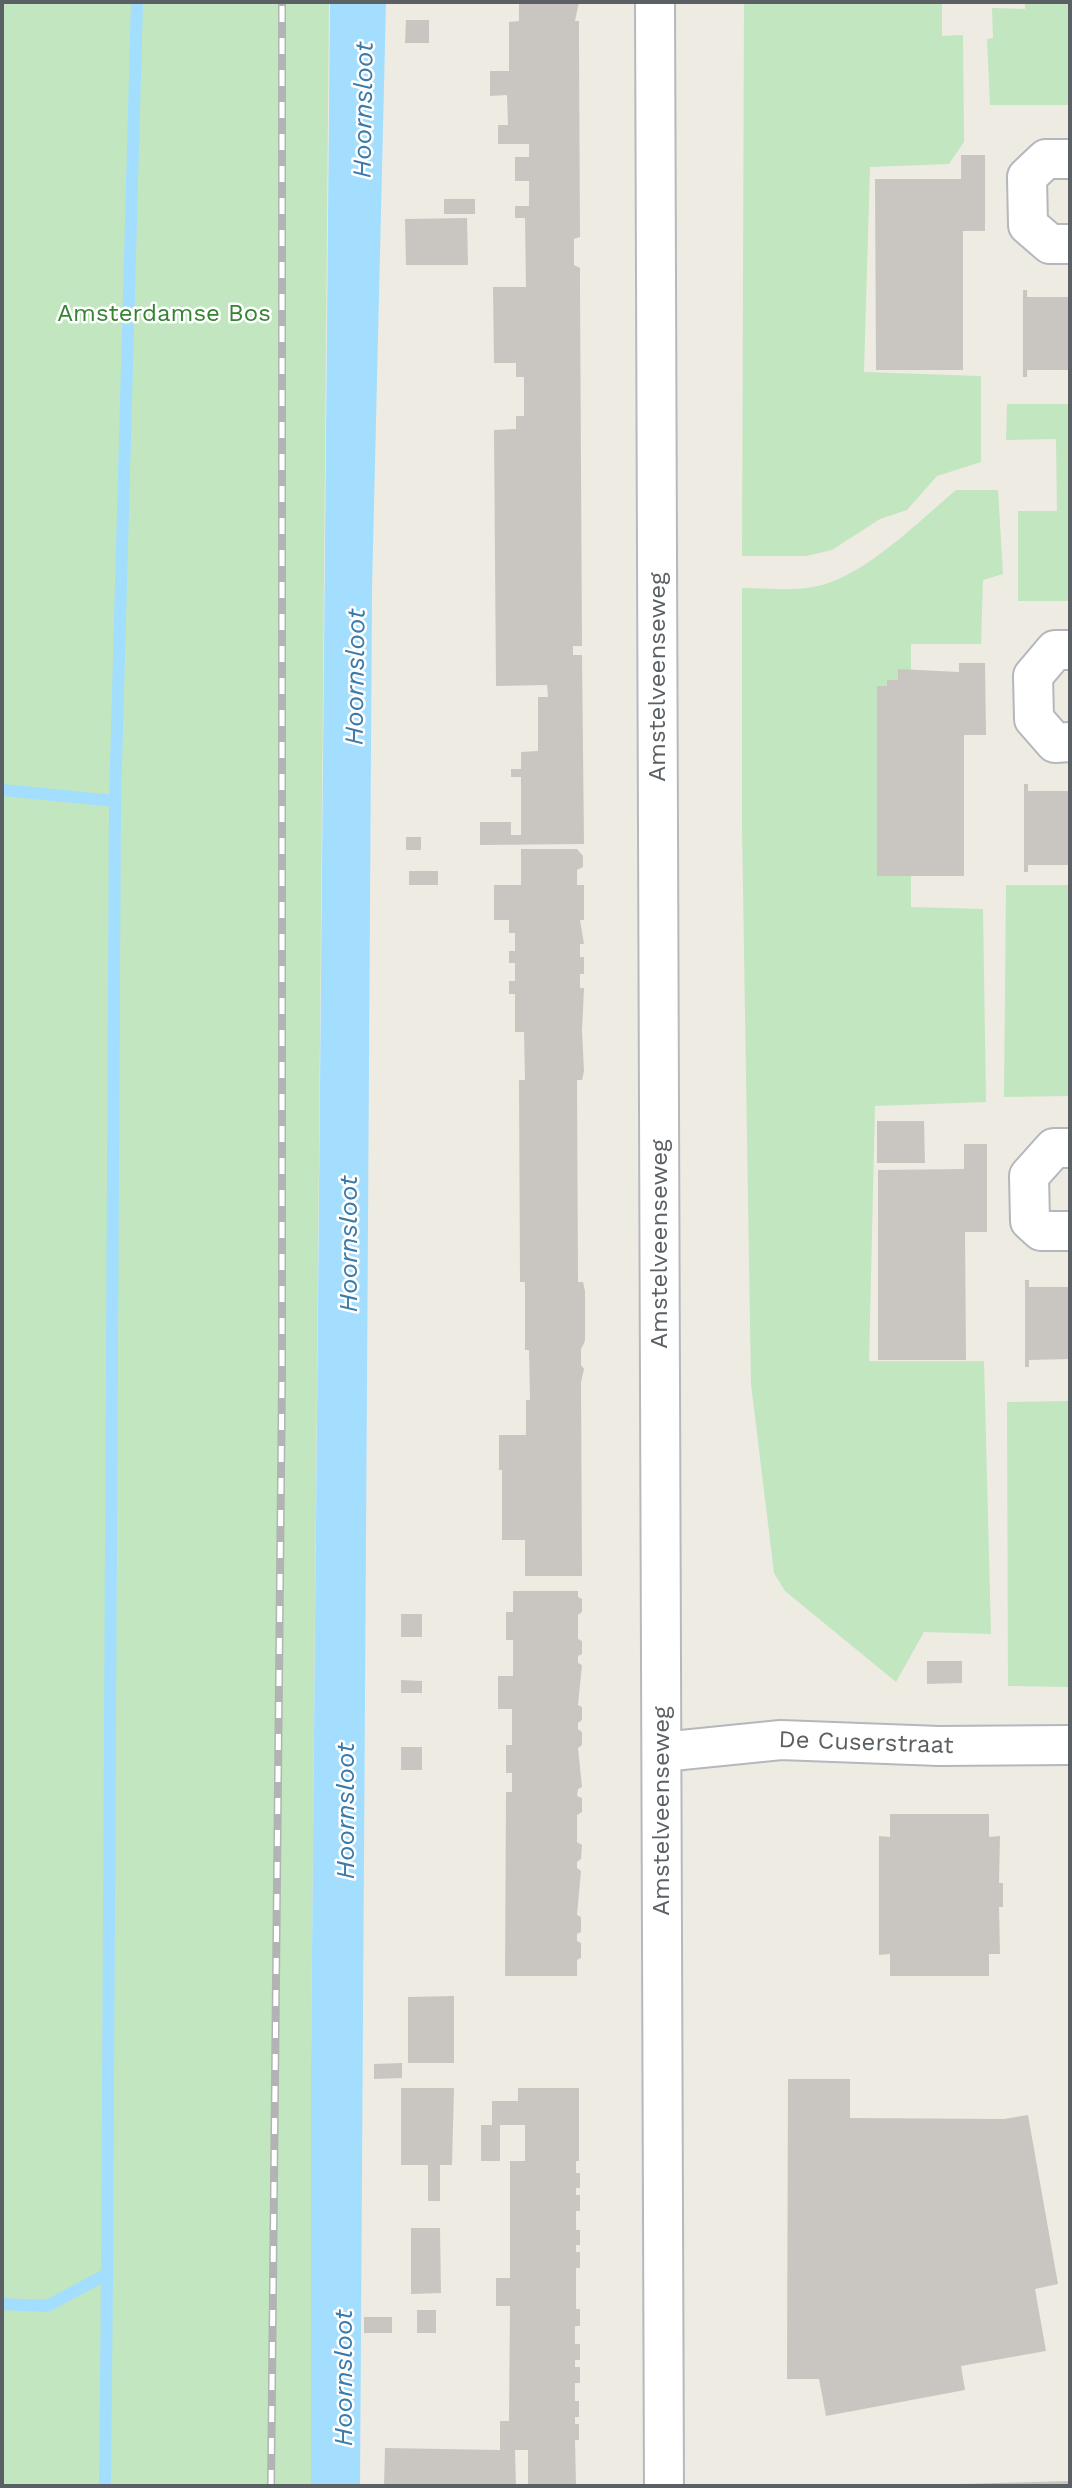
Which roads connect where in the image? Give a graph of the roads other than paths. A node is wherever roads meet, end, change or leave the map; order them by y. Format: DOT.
graph roads {
  1 [pos="655,2"];
  2 [pos="1070,159"];
  3 [pos="1070,244"];
  4 [pos="1070,650"];
  5 [pos="1070,743"];
  6 [pos="1070,1148"];
  7 [pos="1070,1231"];
  8 [pos="1070,1745"];
  9 [pos="662,1752"];
  10 [pos="664,2486"];
  1 -- 9 [label="main road, Amstelveenseweg"];
  2 -- 3 [label="main road"];
  4 -- 5 [label="main road"];
  6 -- 7 [label="main road"];
  8 -- 9 [label="main road, De Cuserstraat"];
  9 -- 10 [label="main road, Amstelveenseweg"];
}
